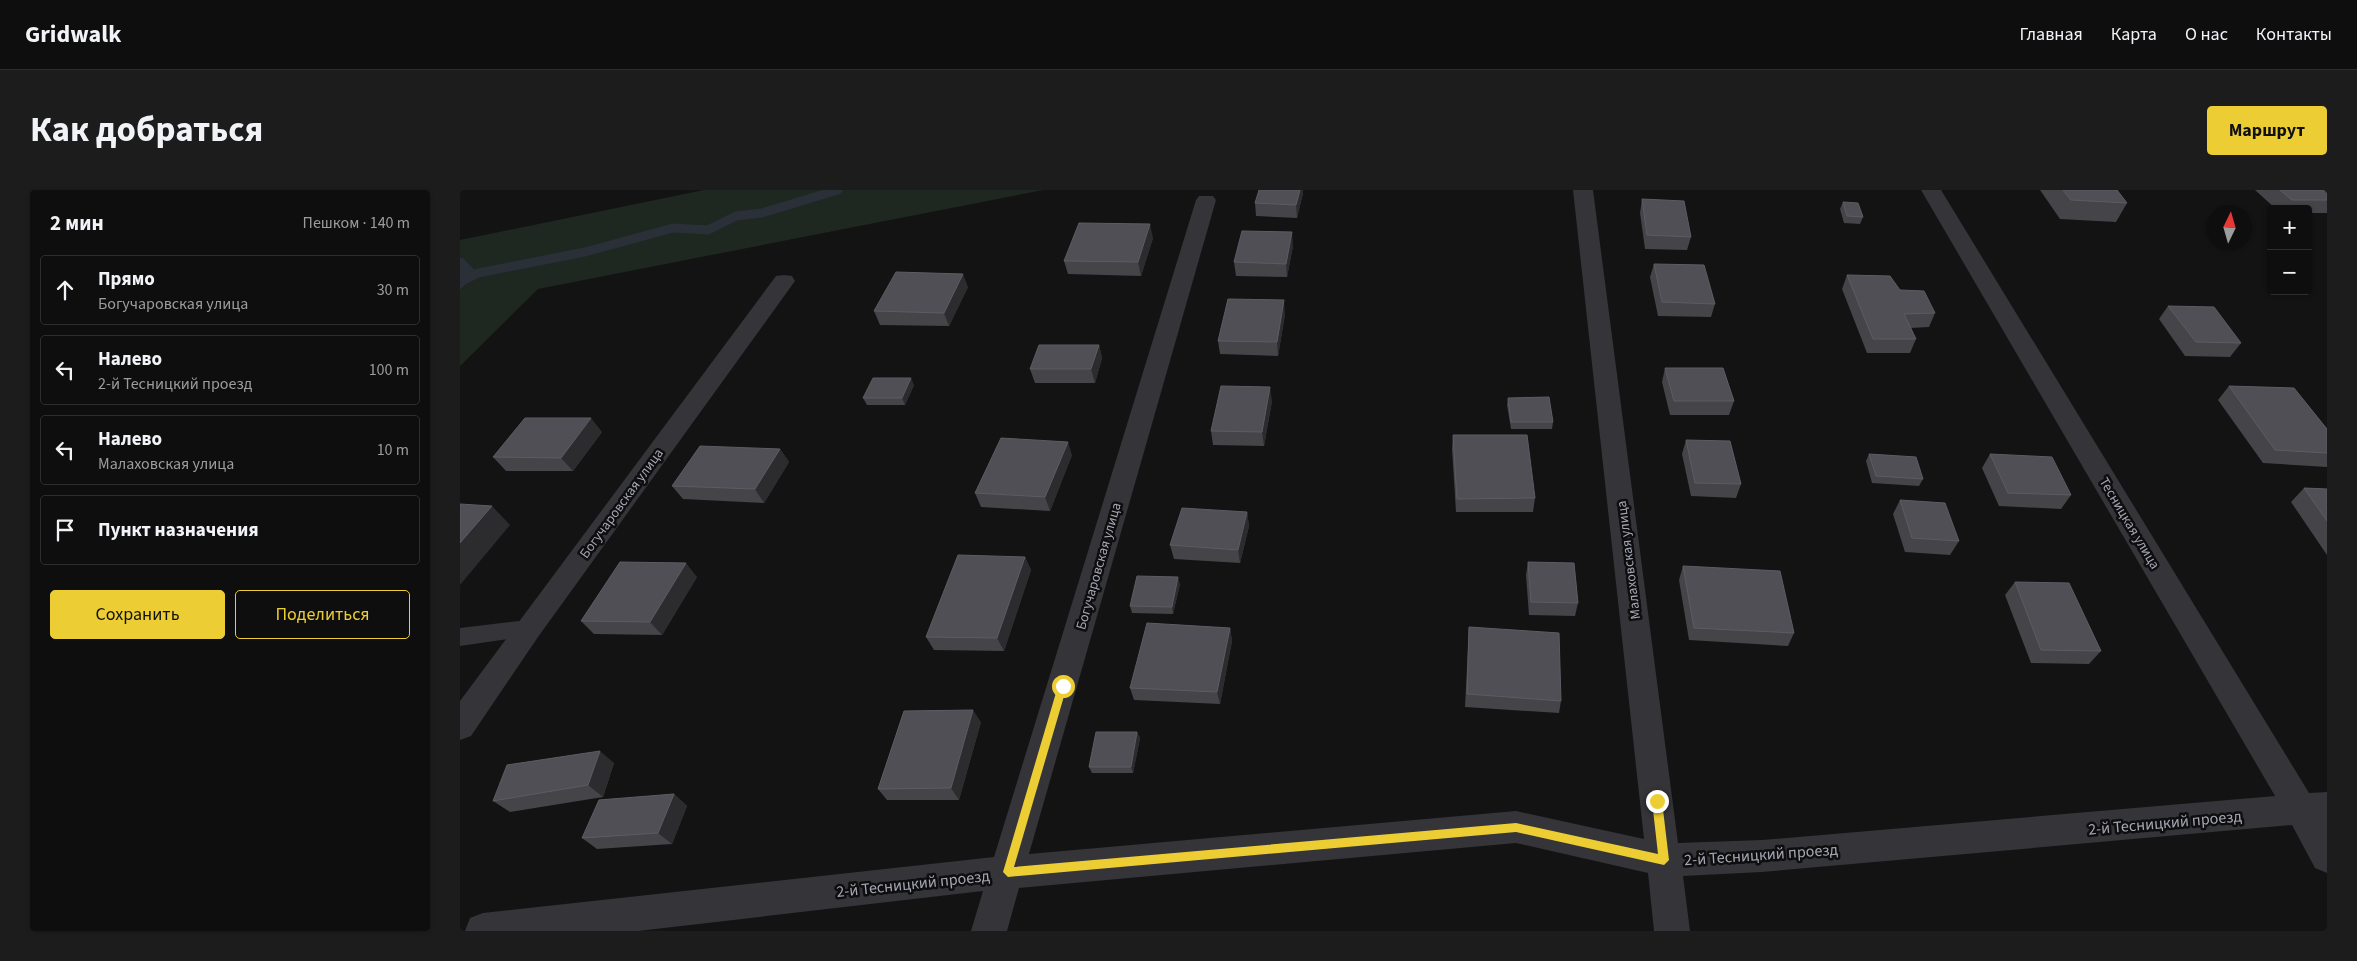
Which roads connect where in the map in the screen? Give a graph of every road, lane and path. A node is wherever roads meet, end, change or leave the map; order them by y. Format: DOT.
graph roads {
  1 [pos="1583,190"];
  2 [pos="1931,190"];
  3 [pos="1206,200"];
  4 [pos="784,281"];
  5 [pos="528,629"];
  6 [pos="460,637"];
  7 [pos="460,726"];
  8 [pos="2315,809"];
  9 [pos="2327,857"];
  10 [pos="1664,860"];
  11 [pos="1008,872"];
  12 [pos="483,931"];
  13 [pos="989,931"];
  14 [pos="1672,931"];
  1 -- 10 [label="street, Малаховская улица"];
  2 -- 8 [label="street, Тесницкая улица"];
  3 -- 11 [label="street, Богучаровская улица"];
  4 -- 5 [label="street, Богучаровская улица"];
  5 -- 6 [label="lane"];
  5 -- 7 [label="street, Богучаровская улица"];
  8 -- 9 [label="street, Тесницкая улица"];
  8 -- 10 [label="street, 2-й Тесницкий проезд"];
  10 -- 11 [label="street, 2-й Тесницкий проезд"];
  10 -- 14 [label="street, Малаховская улица"];
  11 -- 12 [label="street, 2-й Тесницкий проезд"];
  11 -- 13 [label="street, Богучаровская улица"];
}
